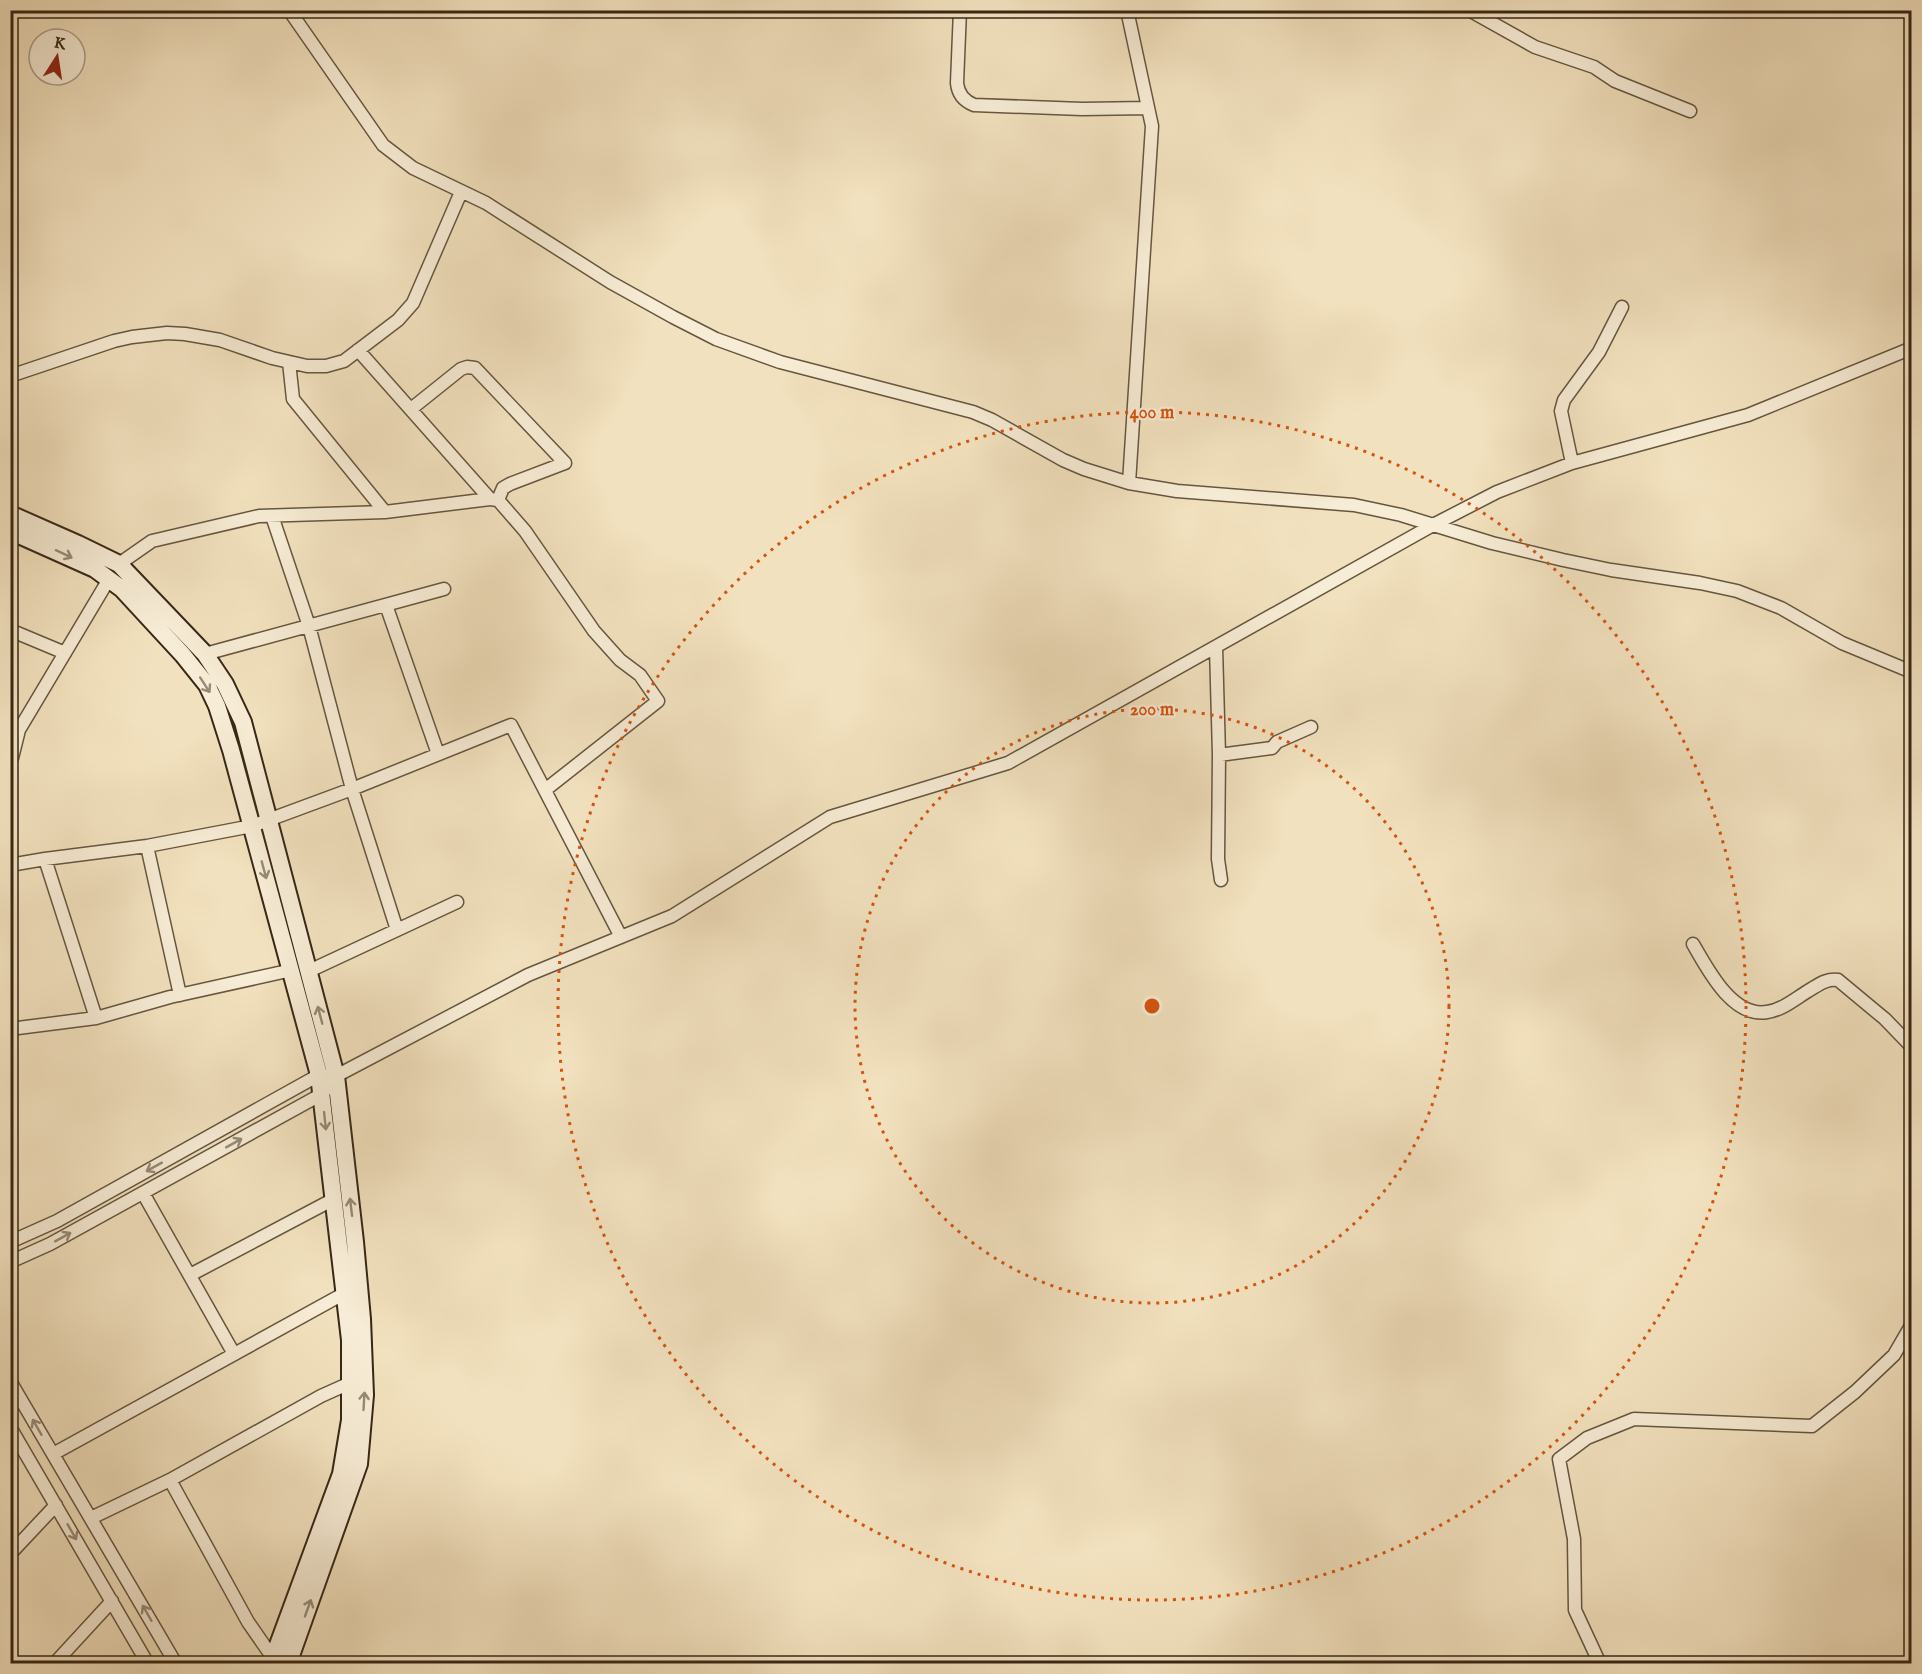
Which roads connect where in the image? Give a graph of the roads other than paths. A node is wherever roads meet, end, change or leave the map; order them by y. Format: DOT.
graph roads {
  1 [pos="289,10"];
  2 [pos="960,10"];
  3 [pos="1127,10"];
  4 [pos="1469,10"];
  5 [pos="1148,108"];
  6 [pos="1690,111"];
  7 [pos="460,192"];
  8 [pos="1622,307"];
  9 [pos="1911,348"];
  10 [pos="358,350"];
  11 [pos="289,362"];
  12 [pos="10,376"];
  13 [pos="411,409"];
  14 [pos="1572,463"];
  15 [pos="1129,483"];
  16 [pos="494,500"];
  17 [pos="385,512"];
  18 [pos="10,514"];
  19 [pos="272,516"];
  20 [pos="1433,525"];
  21 [pos="10,531"];
  22 [pos="119,564"];
  23 [pos="109,579"];
  24 [pos="444,589"];
  25 [pos="386,605"];
  26 [pos="309,626"];
  27 [pos="10,630"];
  28 [pos="1216,647"];
  29 [pos="65,653"];
  30 [pos="205,654"];
  31 [pos="1911,672"];
  32 [pos="1311,727"];
  33 [pos="438,754"];
  34 [pos="1219,755"];
  35 [pos="10,759"];
  36 [pos="352,789"];
  37 [pos="545,790"];
  38 [pos="269,820"];
  39 [pos="252,826"];
  40 [pos="147,846"];
  41 [pos="45,859"];
  42 [pos="10,865"];
  43 [pos="1221,880"];
  44 [pos="457,902"];
  45 [pos="397,930"];
  46 [pos="621,937"];
  47 [pos="1693,944"];
  48 [pos="300,970"];
  49 [pos="180,995"];
  50 [pos="96,1018"];
  51 [pos="10,1029"];
  52 [pos="1911,1047"];
  53 [pos="328,1076"];
  54 [pos="322,1094"];
  55 [pos="143,1193"];
  56 [pos="334,1199"];
  57 [pos="10,1242"];
  58 [pos="10,1262"];
  59 [pos="189,1275"];
  60 [pos="345,1293"];
  61 [pos="1911,1323"];
  62 [pos="234,1354"];
  63 [pos="10,1381"];
  64 [pos="350,1383"];
  65 [pos="10,1427"];
  66 [pos="53,1454"];
  67 [pos="170,1480"];
  68 [pos="56,1505"];
  69 [pos="91,1518"];
  70 [pos="10,1554"];
  71 [pos="112,1601"];
  72 [pos="278,1662"];
  73 [pos="54,1664"];
  74 [pos="148,1664"];
  75 [pos="176,1664"];
  76 [pos="1600,1664"];
  1 -- 7 [label="street"];
  2 -- 5 [label="street"];
  3 -- 5 [label="street"];
  4 -- 6 [label="street"];
  5 -- 15 [label="street"];
  7 -- 10 [label="street"];
  7 -- 15 [label="street"];
  8 -- 14 [label="street"];
  9 -- 14 [label="street"];
  10 -- 11 [label="street"];
  10 -- 13 [label="street"];
  11 -- 12 [label="street"];
  11 -- 17 [label="street"];
  13 -- 16 [label="street"];
  13 -- 16 [label="street"];
  14 -- 20 [label="street"];
  15 -- 20 [label="street"];
  16 -- 17 [label="street"];
  16 -- 37 [label="street"];
  17 -- 19 [label="street"];
  18 -- 22 [label="street"];
  19 -- 22 [label="street"];
  19 -- 26 [label="street"];
  20 -- 28 [label="street"];
  20 -- 31 [label="street"];
  21 -- 23 [label="street, one-way"];
  22 -- 30 [label="street"];
  23 -- 29 [label="street"];
  23 -- 39 [label="street, one-way"];
  24 -- 25 [label="street"];
  25 -- 26 [label="street"];
  25 -- 33 [label="street"];
  26 -- 30 [label="street"];
  26 -- 36 [label="street"];
  27 -- 29 [label="street"];
  28 -- 34 [label="street"];
  28 -- 46 [label="street"];
  29 -- 35 [label="street"];
  30 -- 38 [label="street"];
  32 -- 34 [label="street"];
  33 -- 36 [label="street"];
  33 -- 37 [label="street"];
  34 -- 43 [label="street"];
  36 -- 38 [label="street"];
  36 -- 45 [label="street"];
  37 -- 46 [label="street"];
  38 -- 39 [label="street"];
  38 -- 48 [label="street"];
  39 -- 40 [label="street"];
  39 -- 48 [label="street, one-way"];
  40 -- 41 [label="street"];
  40 -- 49 [label="street"];
  41 -- 42 [label="street"];
  41 -- 50 [label="street"];
  44 -- 45 [label="street"];
  45 -- 48 [label="street"];
  46 -- 53 [label="street"];
  47 -- 52 [label="street"];
  48 -- 49 [label="street"];
  48 -- 53 [label="street"];
  49 -- 50 [label="street"];
  50 -- 51 [label="street"];
  53 -- 54 [label="street"];
  53 -- 57 [label="street, one-way"];
  72 -- 53 [label="street, one-way"];
  55 -- 54 [label="street, one-way"];
  54 -- 56 [label="street, one-way"];
  58 -- 55 [label="street, one-way"];
  55 -- 59 [label="street"];
  56 -- 59 [label="street"];
  56 -- 60 [label="street"];
  59 -- 62 [label="street"];
  60 -- 62 [label="street"];
  60 -- 64 [label="street"];
  61 -- 76 [label="street"];
  62 -- 66 [label="street"];
  66 -- 63 [label="street, one-way"];
  64 -- 67 [label="street"];
  64 -- 72 [label="street"];
  65 -- 68 [label="street"];
  66 -- 69 [label="street"];
  67 -- 69 [label="street"];
  67 -- 72 [label="street"];
  68 -- 70 [label="street"];
  68 -- 71 [label="street, one-way"];
  75 -- 69 [label="street, one-way"];
  71 -- 73 [label="street"];
  71 -- 74 [label="street"];
}
